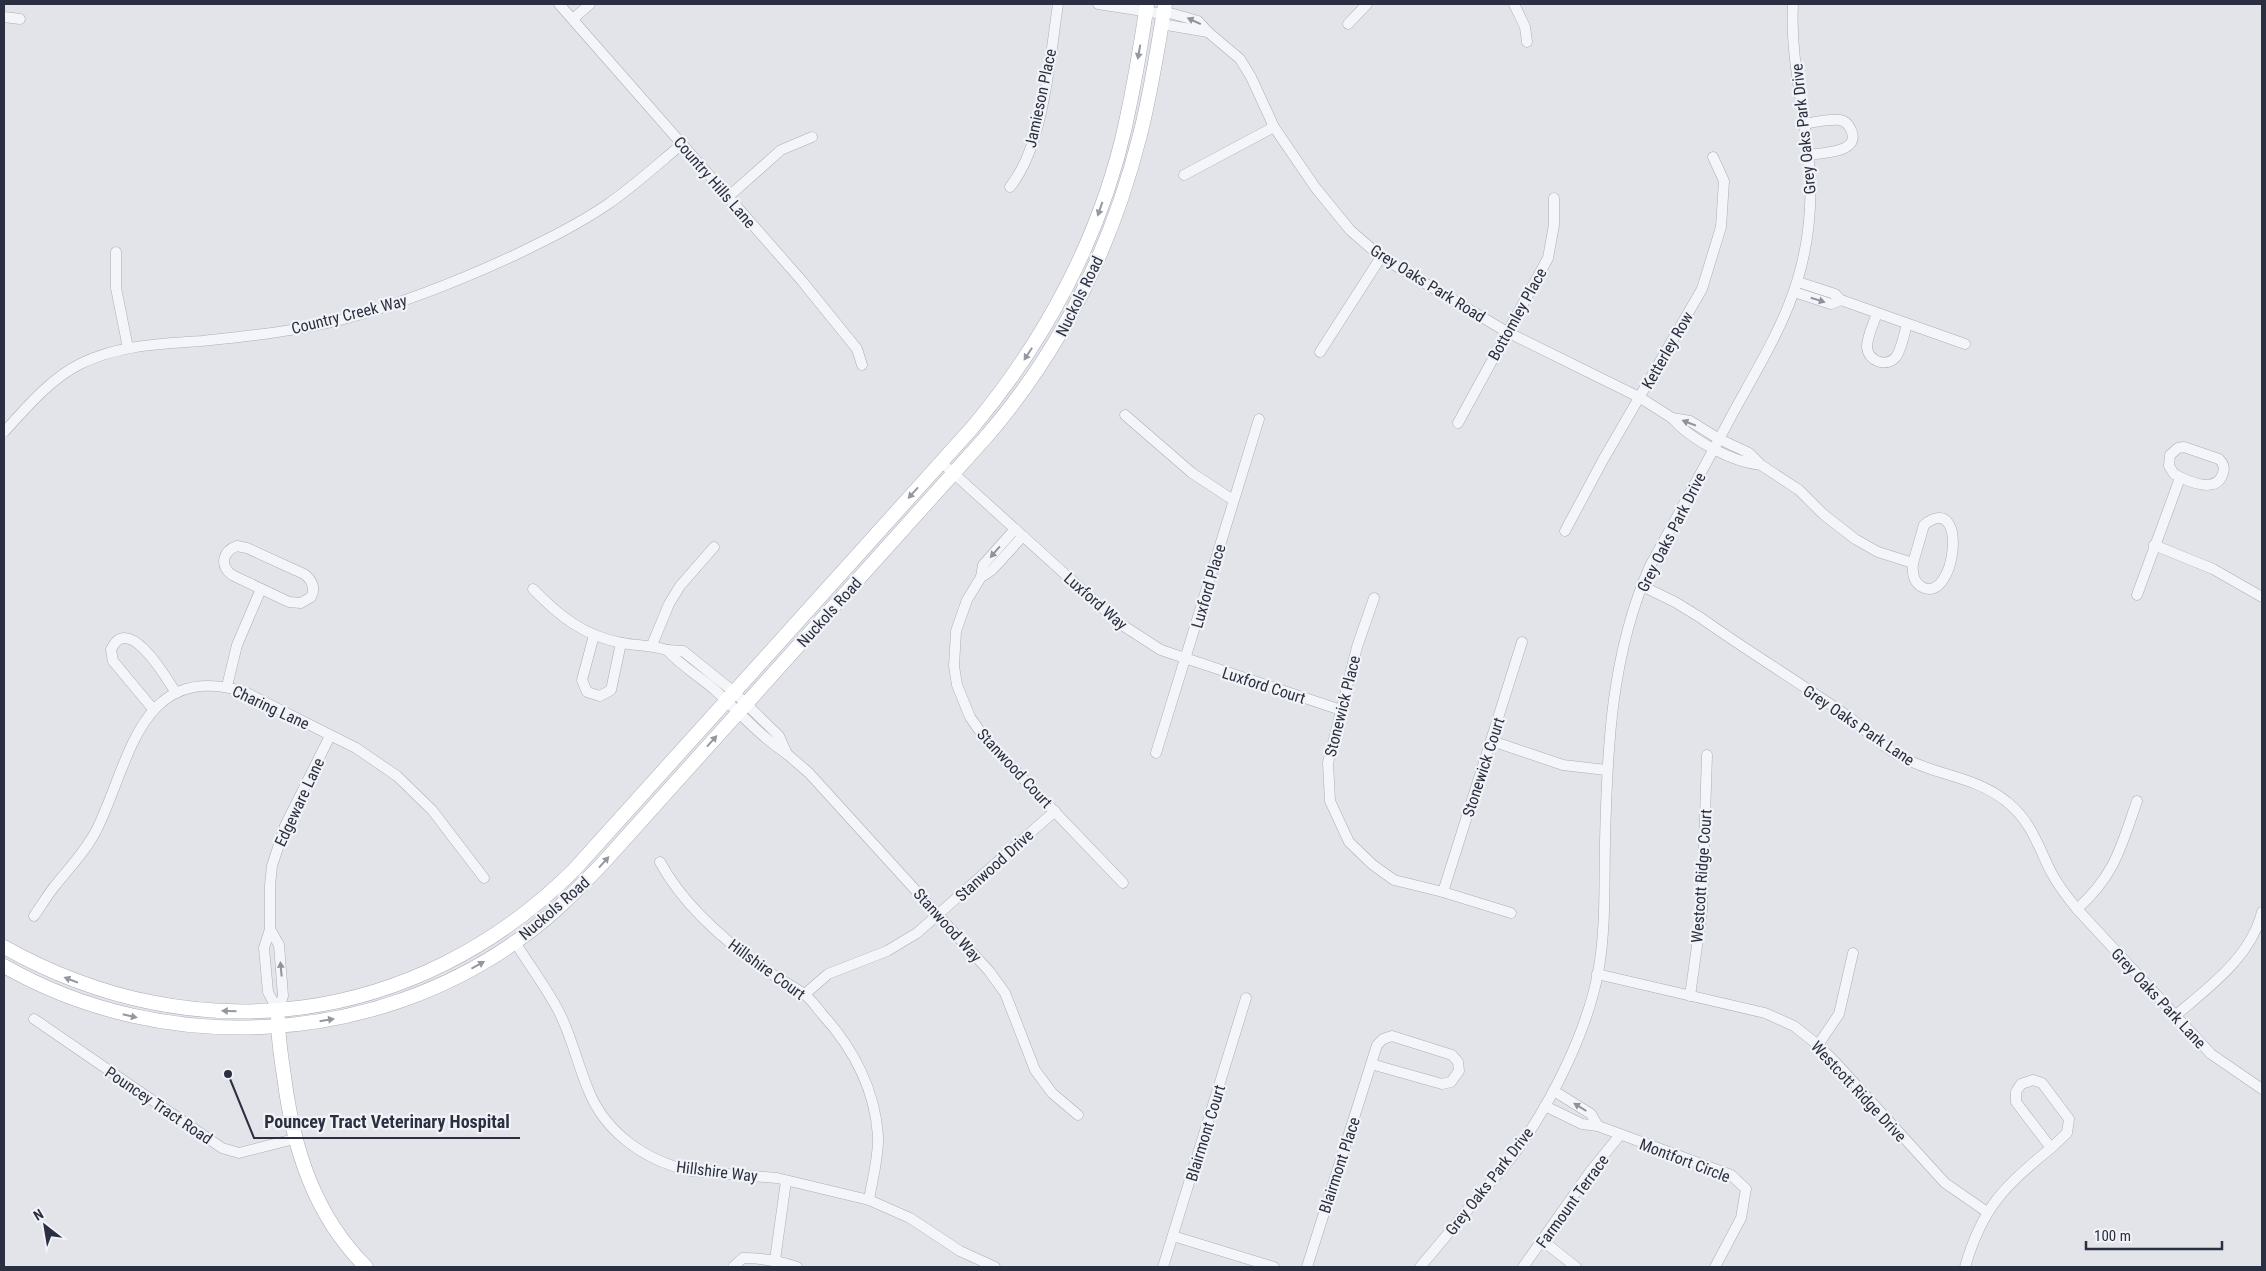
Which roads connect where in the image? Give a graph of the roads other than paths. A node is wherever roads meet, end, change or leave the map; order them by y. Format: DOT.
graph roads {
  1 [pos="559,4"];
  2 [pos="590,4"];
  3 [pos="1058,4"];
  4 [pos="1098,4"];
  5 [pos="1367,4"];
  6 [pos="1514,4"];
  7 [pos="1793,4"];
  8 [pos="1147,7"];
  9 [pos="1163,13"];
  10 [pos="4,17"];
  11 [pos="20,19"];
  12 [pos="573,19"];
  13 [pos="1348,24"];
  14 [pos="1527,42"];
  15 [pos="1804,124"];
  16 [pos="1274,127"];
  17 [pos="812,137"];
  18 [pos="682,144"];
  19 [pos="1808,155"];
  20 [pos="1712,157"];
  21 [pos="1184,175"];
  22 [pos="1010,187"];
  23 [pos="728,197"];
  24 [pos="1554,198"];
  25 [pos="116,252"];
  26 [pos="1380,257"];
  27 [pos="1798,282"];
  28 [pos="1794,292"];
  29 [pos="1841,300"];
  30 [pos="1877,313"];
  31 [pos="1907,324"];
  32 [pos="1507,332"];
  33 [pos="1964,344"];
  34 [pos="128,348"];
  35 [pos="1320,352"];
  36 [pos="862,365"];
  37 [pos="1639,397"];
  38 [pos="1125,415"];
  39 [pos="1672,418"];
  40 [pos="1259,419"];
  41 [pos="1458,423"];
  42 [pos="4,432"];
  43 [pos="1719,439"];
  44 [pos="1714,449"];
  45 [pos="941,462"];
  46 [pos="1761,465"];
  47 [pos="953,473"];
  48 [pos="2180,478"];
  49 [pos="1234,500"];
  50 [pos="1565,531"];
  51 [pos="1019,533"];
  52 [pos="2154,545"];
  53 [pos="714,547"];
  54 [pos="1912,563"];
  55 [pos="1642,586"];
  56 [pos="261,589"];
  57 [pos="534,589"];
  58 [pos="2137,595"];
  59 [pos="2262,597"];
  60 [pos="1374,598"];
  61 [pos="594,636"];
  62 [pos="621,642"];
  63 [pos="1522,642"];
  64 [pos="652,645"];
  65 [pos="1187,660"];
  66 [pos="227,686"];
  67 [pos="176,693"];
  68 [pos="730,697"];
  69 [pos="153,709"];
  70 [pos="742,709"];
  71 [pos="1341,710"];
  72 [pos="330,736"];
  73 [pos="1492,742"];
  74 [pos="1156,753"];
  75 [pos="1707,755"];
  76 [pos="1606,770"];
  77 [pos="2137,801"];
  78 [pos="1055,811"];
  79 [pos="660,862"];
  80 [pos="484,878"];
  81 [pos="1123,882"];
  82 [pos="1443,892"];
  83 [pos="2077,909"];
  84 [pos="2262,912"];
  85 [pos="1511,913"];
  86 [pos="938,915"];
  87 [pos="34,916"];
  88 [pos="270,930"];
  89 [pos="515,942"];
  90 [pos="4,947"];
  91 [pos="1853,953"];
  92 [pos="4,966"];
  93 [pos="1597,974"];
  94 [pos="805,994"];
  95 [pos="1690,996"];
  96 [pos="1246,998"];
  97 [pos="278,1011"];
  98 [pos="2175,1016"];
  99 [pos="34,1019"];
  100 [pos="278,1027"];
  101 [pos="1818,1045"];
  102 [pos="1371,1064"];
  103 [pos="2262,1089"];
  104 [pos="1554,1091"];
  105 [pos="1545,1106"];
  106 [pos="1078,1115"];
  107 [pos="1598,1126"];
  108 [pos="1620,1135"];
  109 [pos="294,1139"];
  110 [pos="2051,1148"];
  111 [pos="786,1180"];
  112 [pos="869,1200"];
  113 [pos="1987,1212"];
  114 [pos="1173,1236"];
  115 [pos="1543,1241"];
  116 [pos="775,1260"];
  117 [pos="366,1267"];
  118 [pos="733,1267"];
  119 [pos="797,1267"];
  120 [pos="995,1267"];
  121 [pos="1163,1267"];
  122 [pos="1274,1267"];
  123 [pos="1307,1267"];
  124 [pos="1420,1267"];
  125 [pos="1523,1267"];
  126 [pos="1576,1267"];
  127 [pos="1715,1267"];
  128 [pos="1965,1267"];
  1 -- 12 [label="street, Country Hills Lane"];
  2 -- 12 [label="street"];
  3 -- 22 [label="street, Jamieson Place"];
  4 -- 8 [label="street, Grey Oaks Park Road"];
  5 -- 13 [label="street"];
  6 -- 14 [label="street"];
  7 -- 15 [label="street, Grey Oaks Park Drive"];
  8 -- 9 [label="street, Grey Oaks Park Road"];
  8 -- 45 [label="main road, Nuckols Road, one-way"];
  9 -- 16 [label="street, Grey Oaks Park Road"];
  9 -- 47 [label="main road, Nuckols Road"];
  10 -- 11 [label="street"];
  12 -- 18 [label="street, Country Hills Lane"];
  15 -- 19 [label="street, Grey Oaks Park Drive"];
  15 -- 19 [label="street"];
  16 -- 21 [label="street"];
  16 -- 26 [label="street, Grey Oaks Park Road"];
  17 -- 23 [label="street"];
  18 -- 23 [label="street, Country Hills Lane"];
  18 -- 34 [label="street, Country Creek Way"];
  19 -- 27 [label="street, Grey Oaks Park Drive"];
  20 -- 37 [label="street, Ketterley Row"];
  23 -- 36 [label="street, Country Hills Lane"];
  24 -- 32 [label="street, Bottomley Place"];
  25 -- 34 [label="street"];
  26 -- 32 [label="street, Grey Oaks Park Road"];
  26 -- 35 [label="street"];
  27 -- 28 [label="street, Grey Oaks Park Drive"];
  27 -- 29 [label="street"];
  28 -- 29 [label="street, one-way"];
  28 -- 43 [label="street, Grey Oaks Park Drive"];
  29 -- 30 [label="street"];
  30 -- 31 [label="street"];
  30 -- 31 [label="street"];
  31 -- 33 [label="street"];
  32 -- 37 [label="street, Grey Oaks Park Road"];
  32 -- 41 [label="street, Bottomley Place"];
  34 -- 42 [label="street, Country Creek Way"];
  37 -- 39 [label="street, Grey Oaks Park Road"];
  37 -- 50 [label="street, Ketterley Row"];
  38 -- 49 [label="street"];
  43 -- 39 [label="street, Grey Oaks Park Road, one-way"];
  39 -- 44 [label="street, Grey Oaks Park Road"];
  40 -- 49 [label="street, Luxford Place"];
  43 -- 44 [label="street, Grey Oaks Park Drive"];
  43 -- 46 [label="street, Grey Oaks Park Road"];
  44 -- 46 [label="street, Grey Oaks Park Road"];
  44 -- 55 [label="street, Grey Oaks Park Drive"];
  45 -- 47 [label="street, Luxford Way"];
  45 -- 68 [label="main road, Nuckols Road, one-way"];
  46 -- 54 [label="street, Grey Oaks Park Road"];
  47 -- 51 [label="street, Luxford Way"];
  47 -- 70 [label="main road, Nuckols Road"];
  48 -- 48 [label="street"];
  48 -- 52 [label="street"];
  49 -- 65 [label="street, Luxford Place"];
  51 -- 65 [label="street, Luxford Way"];
  51 -- 78 [label="street, Stanwood Court"];
  52 -- 58 [label="street"];
  52 -- 59 [label="street"];
  53 -- 64 [label="street"];
  54 -- 54 [label="street"];
  55 -- 76 [label="street, Grey Oaks Park Drive"];
  55 -- 83 [label="street, Grey Oaks Park Lane"];
  56 -- 56 [label="street"];
  56 -- 66 [label="street"];
  57 -- 61 [label="street, Stanwood Way"];
  60 -- 71 [label="street, Stonewick Place"];
  61 -- 62 [label="street, Stanwood Way"];
  61 -- 62 [label="street"];
  62 -- 64 [label="street, Stanwood Way"];
  63 -- 73 [label="street, Stonewick Court"];
  64 -- 68 [label="street, Stanwood Way"];
  65 -- 71 [label="street, Luxford Court"];
  65 -- 74 [label="street, Luxford Place"];
  66 -- 67 [label="street, Charing Lane"];
  66 -- 72 [label="street, Charing Lane"];
  67 -- 69 [label="street, Charing Lane"];
  67 -- 69 [label="street"];
  68 -- 70 [label="street, Stanwood Way"];
  68 -- 97 [label="main road, Nuckols Road"];
  69 -- 87 [label="street, Charing Lane"];
  70 -- 86 [label="street, Stanwood Way"];
  89 -- 70 [label="main road, Nuckols Road, one-way"];
  71 -- 82 [label="street, Stonewick Place"];
  72 -- 80 [label="street, Charing Lane"];
  72 -- 88 [label="street, Edgeware Lane"];
  73 -- 76 [label="street"];
  73 -- 82 [label="street, Stonewick Court"];
  75 -- 95 [label="street, Westcott Ridge Court"];
  76 -- 93 [label="street, Grey Oaks Park Drive"];
  77 -- 83 [label="street"];
  78 -- 81 [label="street, Stanwood Court"];
  78 -- 86 [label="street, Stanwood Drive"];
  79 -- 94 [label="street, Hillshire Court"];
  82 -- 85 [label="street, Stonewick Place"];
  83 -- 98 [label="street, Grey Oaks Park Lane"];
  84 -- 98 [label="street"];
  86 -- 94 [label="street, Stanwood Drive"];
  86 -- 106 [label="street, Stanwood Way"];
  97 -- 88 [label="street, Edgeware Lane, one-way"];
  88 -- 97 [label="street, Edgeware Lane"];
  100 -- 89 [label="main road, Nuckols Road, one-way"];
  89 -- 111 [label="street, Hillshire Way"];
  97 -- 90 [label="main road, one-way"];
  91 -- 101 [label="street"];
  92 -- 100 [label="main road, one-way"];
  93 -- 95 [label="street, Westcott Ridge Drive"];
  93 -- 104 [label="street, Grey Oaks Park Drive"];
  94 -- 112 [label="street, Hillshire Court"];
  95 -- 101 [label="street, Westcott Ridge Drive"];
  96 -- 114 [label="street, Blairmont Court"];
  97 -- 100 [label="main road"];
  98 -- 103 [label="street, Grey Oaks Park Lane"];
  99 -- 109 [label="street, Pouncey Tract Road"];
  100 -- 109 [label="main road"];
  101 -- 113 [label="street, Westcott Ridge Drive"];
  102 -- 102 [label="street, Blairmont Place"];
  102 -- 123 [label="street, Blairmont Place"];
  104 -- 105 [label="street, Grey Oaks Park Drive"];
  107 -- 104 [label="street, Montfort Circle, one-way"];
  105 -- 107 [label="street, Montfort Circle"];
  105 -- 124 [label="street, Grey Oaks Park Drive"];
  107 -- 108 [label="street, Montfort Circle"];
  108 -- 115 [label="street, Farmount Terrace"];
  108 -- 127 [label="street, Montfort Circle"];
  109 -- 117 [label="main road"];
  110 -- 110 [label="street"];
  110 -- 113 [label="street"];
  111 -- 112 [label="street, Hillshire Way"];
  111 -- 116 [label="street"];
  112 -- 120 [label="street, Hillshire Way"];
  113 -- 128 [label="street"];
  114 -- 121 [label="street, Blairmont Court"];
  114 -- 122 [label="street"];
  115 -- 125 [label="street, Farmount Terrace"];
  115 -- 126 [label="street"];
  116 -- 118 [label="street"];
  116 -- 119 [label="street"];
}
